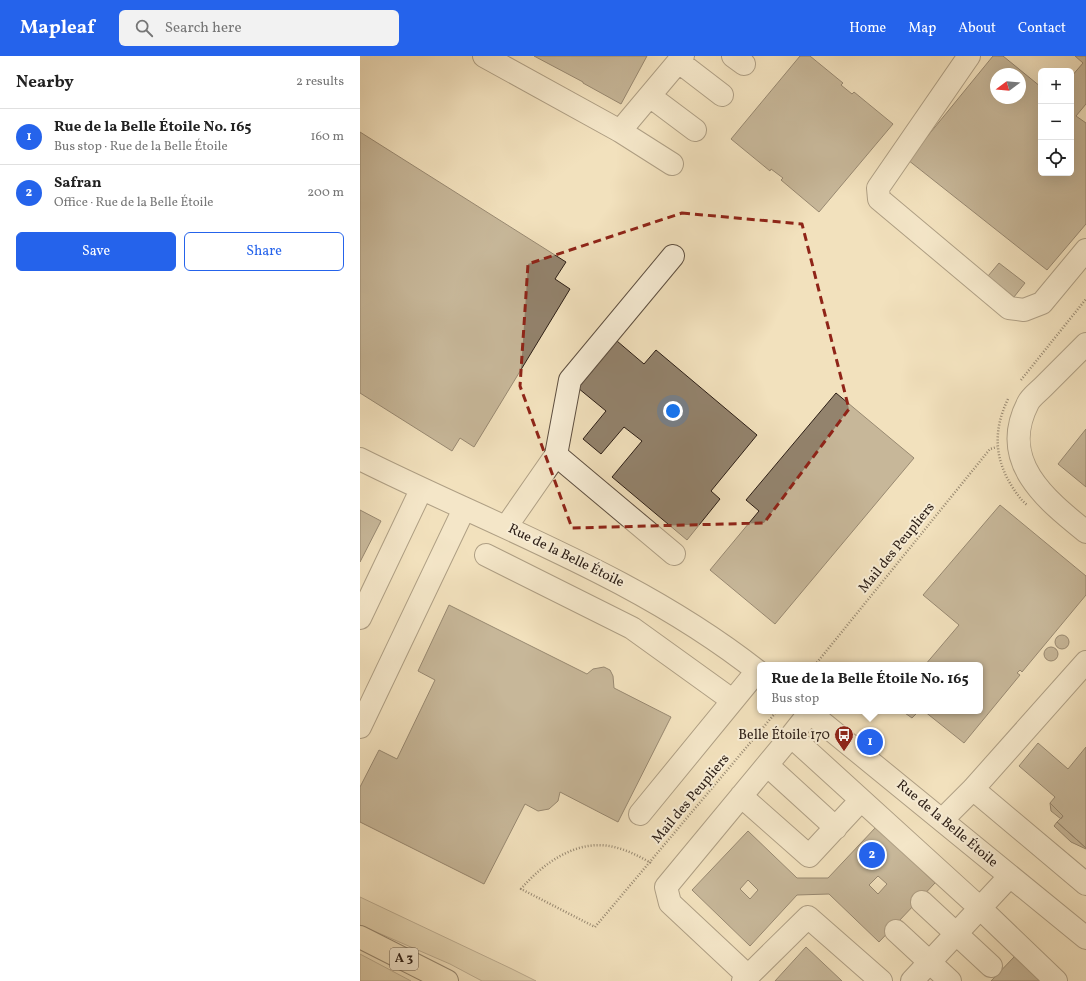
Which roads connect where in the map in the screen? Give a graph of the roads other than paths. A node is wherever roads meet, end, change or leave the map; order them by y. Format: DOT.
graph roads {
  1 [pos="484,56"];
  2 [pos="969,56"];
  3 [pos="681,59"];
  4 [pos="722,95"];
  5 [pos="651,97"];
  6 [pos="695,130"];
  7 [pos="620,131"];
  8 [pos="672,164"];
  9 [pos="1086,250"];
  10 [pos="673,256"];
  11 [pos="1086,344"];
  12 [pos="556,455"];
  13 [pos="360,459"];
  14 [pos="421,490"];
  15 [pos="464,509"];
  16 [pos="506,527"];
  17 [pos="1086,532"];
  18 [pos="674,554"];
  19 [pos="486,555"];
  20 [pos="360,618"];
  21 [pos="1086,662"];
  22 [pos="757,671"];
  23 [pos="757,674"];
  24 [pos="732,700"];
  25 [pos="807,714"];
  26 [pos="811,714"];
  27 [pos="360,727"];
  28 [pos="790,736"];
  29 [pos="767,765"];
  30 [pos="973,789"];
  31 [pos="741,796"];
  32 [pos="861,800"];
  33 [pos="640,814"];
  34 [pos="942,820"];
  35 [pos="836,828"];
  36 [pos="1010,876"];
  37 [pos="1086,884"];
  38 [pos="922,902"];
  39 [pos="980,908"];
  40 [pos="896,931"];
  41 [pos="956,933"];
  42 [pos="360,937"];
  43 [pos="1086,938"];
  44 [pos="930,962"];
  45 [pos="991,966"];
  46 [pos="746,978"];
  47 [pos="447,981"];
  48 [pos="881,981"];
  49 [pos="912,981"];
  50 [pos="950,981"];
  51 [pos="1056,981"];
  1 -- 7 [label="street"];
  2 -- 9 [label="street"];
  3 -- 4 [label="street"];
  3 -- 5 [label="street"];
  5 -- 6 [label="street"];
  5 -- 7 [label="street"];
  7 -- 8 [label="street"];
  10 -- 12 [label="street"];
  11 -- 17 [label="street"];
  12 -- 16 [label="street"];
  12 -- 18 [label="street"];
  13 -- 14 [label="street, Rue de la Belle Étoile"];
  14 -- 15 [label="street, Rue de la Belle Étoile"];
  14 -- 20 [label="street"];
  15 -- 16 [label="street, Rue de la Belle Étoile"];
  15 -- 27 [label="street"];
  16 -- 22 [label="street, Rue de la Belle Étoile"];
  19 -- 24 [label="street"];
  21 -- 30 [label="street"];
  23 -- 24 [label="street"];
  24 -- 33 [label="street"];
  25 -- 28 [label="street"];
  26 -- 34 [label="street, Rue de la Belle Étoile"];
  28 -- 29 [label="street"];
  28 -- 32 [label="street"];
  29 -- 31 [label="street"];
  29 -- 35 [label="street"];
  30 -- 34 [label="street"];
  30 -- 37 [label="street"];
  31 -- 35 [label="street"];
  31 -- 46 [label="street"];
  32 -- 35 [label="street"];
  32 -- 39 [label="street"];
  34 -- 36 [label="street, Rue de la Belle Étoile"];
  36 -- 39 [label="street"];
  36 -- 43 [label="street, Rue de la Belle Étoile"];
  38 -- 41 [label="street"];
  39 -- 41 [label="street"];
  39 -- 51 [label="street"];
  40 -- 44 [label="street"];
  41 -- 44 [label="street"];
  41 -- 45 [label="street"];
  42 -- 47 [label="highway, A 3"];
  44 -- 49 [label="street"];
  44 -- 50 [label="street"];
  46 -- 48 [label="street"];
}
